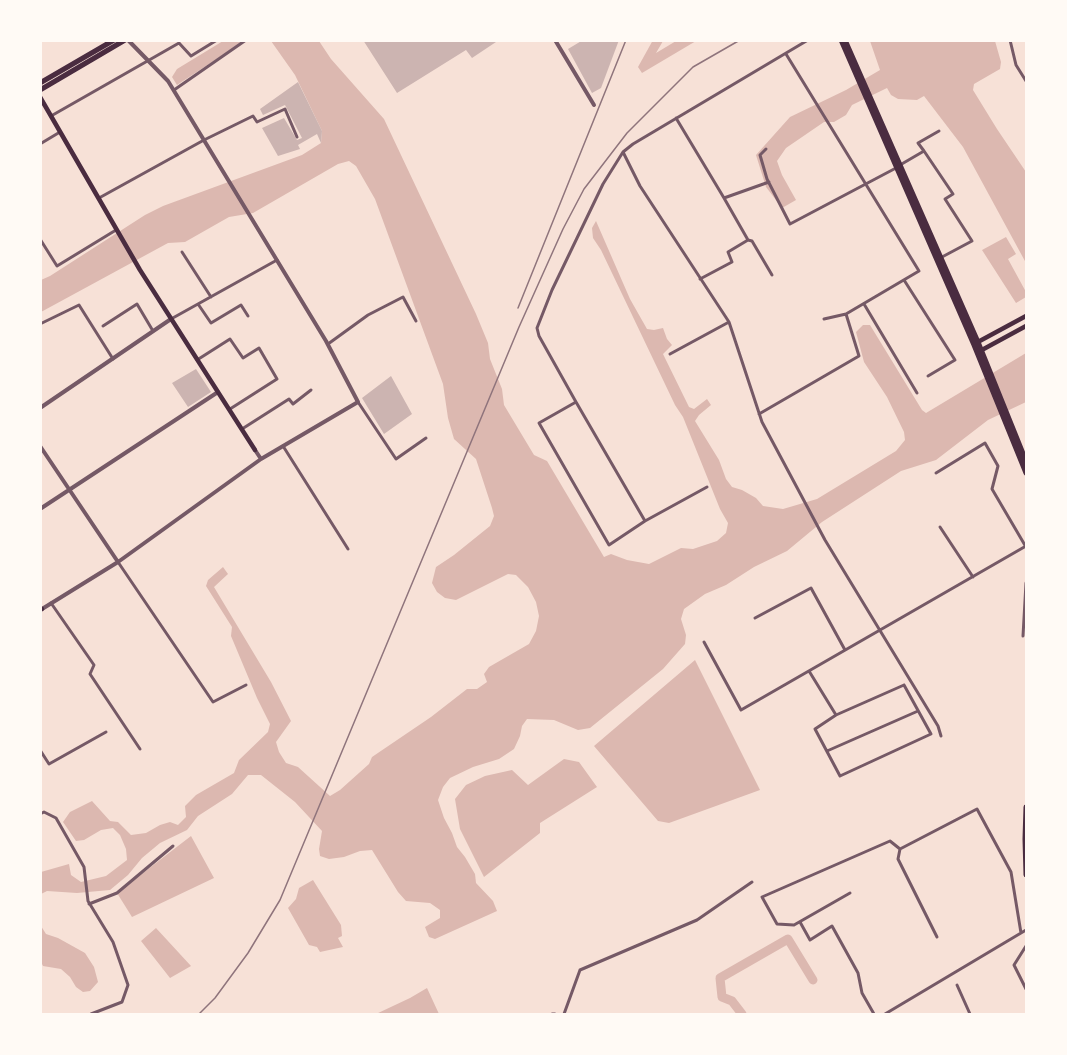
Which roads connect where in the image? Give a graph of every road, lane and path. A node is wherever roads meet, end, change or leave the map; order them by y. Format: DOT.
graph roads {
  1 [pos="114,40"];
  2 [pos="127,40"];
  3 [pos="217,40"];
  4 [pos="246,40"];
  5 [pos="555,40"];
  6 [pos="808,40"];
  7 [pos="841,40"];
  8 [pos="845,40"];
  9 [pos="1010,40"];
  10 [pos="786,54"];
  11 [pos="148,60"];
  12 [pos="1026,81"];
  13 [pos="40,83"];
  14 [pos="40,90"];
  15 [pos="174,90"];
  16 [pos="40,97"];
  17 [pos="594,105"];
  18 [pos="51,116"];
  19 [pos="676,118"];
  20 [pos="939,131"];
  21 [pos="60,132"];
  22 [pos="297,137"];
  23 [pos="204,140"];
  24 [pos="40,144"];
  25 [pos="765,149"];
  26 [pos="623,152"];
  27 [pos="924,152"];
  28 [pos="897,167"];
  29 [pos="769,182"];
  30 [pos="866,185"];
  31 [pos="99,198"];
  32 [pos="724,198"];
  33 [pos="117,229"];
  34 [pos="40,239"];
  35 [pos="748,240"];
  36 [pos="182,252"];
  37 [pos="940,258"];
  38 [pos="277,260"];
  39 [pos="772,275"];
  40 [pos="700,279"];
  41 [pos="904,280"];
  42 [pos="211,297"];
  43 [pos="864,303"];
  44 [pos="198,304"];
  45 [pos="846,314"];
  46 [pos="248,316"];
  47 [pos="1026,316"];
  48 [pos="171,319"];
  49 [pos="824,319"];
  50 [pos="416,321"];
  51 [pos="729,322"];
  52 [pos="40,324"];
  53 [pos="103,326"];
  54 [pos="1026,326"];
  55 [pos="153,332"];
  56 [pos="976,343"];
  57 [pos="328,344"];
  58 [pos="979,351"];
  59 [pos="670,354"];
  60 [pos="113,359"];
  61 [pos="197,360"];
  62 [pos="928,376"];
  63 [pos="312,390"];
  64 [pos="218,392"];
  65 [pos="917,393"];
  66 [pos="358,402"];
  67 [pos="576,402"];
  68 [pos="40,408"];
  69 [pos="229,409"];
  70 [pos="759,414"];
  71 [pos="1006,414"];
  72 [pos="242,429"];
  73 [pos="426,438"];
  74 [pos="40,446"];
  75 [pos="283,446"];
  76 [pos="255,450"];
  77 [pos="261,459"];
  78 [pos="1026,461"];
  79 [pos="936,473"];
  80 [pos="1026,473"];
  81 [pos="707,487"];
  82 [pos="70,489"];
  83 [pos="40,509"];
  84 [pos="645,521"];
  85 [pos="940,527"];
  86 [pos="1026,547"];
  87 [pos="348,549"];
  88 [pos="118,562"];
  89 [pos="973,577"];
  90 [pos="1026,583"];
  91 [pos="51,603"];
  92 [pos="41,609"];
  93 [pos="755,618"];
  94 [pos="879,631"];
  95 [pos="1023,636"];
  96 [pos="704,642"];
  97 [pos="845,650"];
  98 [pos="809,671"];
  99 [pos="246,685"];
  100 [pos="918,711"];
  101 [pos="836,715"];
  102 [pos="106,732"];
  103 [pos="941,736"];
  104 [pos="140,749"];
  105 [pos="40,750"];
  106 [pos="826,751"];
  107 [pos="1026,807"];
  108 [pos="40,814"];
  109 [pos="173,846"];
  110 [pos="900,849"];
  111 [pos="1026,875"];
  112 [pos="752,882"];
  113 [pos="850,893"];
  114 [pos="89,904"];
  115 [pos="800,921"];
  116 [pos="1026,930"];
  117 [pos="1020,933"];
  118 [pos="937,937"];
  119 [pos="1026,946"];
  120 [pos="957,985"];
  121 [pos="1026,989"];
  122 [pos="91,1014"];
  123 [pos="564,1014"];
  124 [pos="874,1014"];
  125 [pos="885,1014"];
  126 [pos="970,1014"];
  1 -- 13 [label="main road"];
  2 -- 11 [label="street"];
  2 -- 14 [label="main road"];
  3 -- 11 [label="street"];
  4 -- 15 [label="street"];
  5 -- 17 [label="street"];
  6 -- 10 [label="street"];
  7 -- 28 [label="main road"];
  8 -- 28 [label="main road"];
  9 -- 12 [label="street"];
  10 -- 19 [label="street"];
  10 -- 30 [label="street"];
  11 -- 15 [label="street"];
  11 -- 18 [label="street"];
  15 -- 23 [label="street"];
  16 -- 18 [label="main road"];
  18 -- 21 [label="main road"];
  19 -- 26 [label="street"];
  19 -- 32 [label="street"];
  20 -- 27 [label="street"];
  21 -- 24 [label="street"];
  21 -- 31 [label="main road"];
  22 -- 23 [label="street"];
  23 -- 31 [label="street"];
  23 -- 38 [label="street"];
  25 -- 29 [label="street"];
  26 -- 40 [label="street"];
  26 -- 67 [label="street"];
  27 -- 28 [label="street"];
  27 -- 37 [label="street"];
  28 -- 30 [label="street"];
  28 -- 37 [label="main road"];
  28 -- 56 [label="main road"];
  29 -- 30 [label="street"];
  29 -- 32 [label="street"];
  30 -- 41 [label="street"];
  31 -- 33 [label="main road"];
  32 -- 35 [label="street"];
  33 -- 34 [label="street"];
  33 -- 48 [label="main road"];
  35 -- 39 [label="street"];
  35 -- 40 [label="street"];
  36 -- 42 [label="street"];
  37 -- 56 [label="main road"];
  38 -- 42 [label="street"];
  38 -- 57 [label="street"];
  40 -- 51 [label="street"];
  41 -- 43 [label="street"];
  41 -- 62 [label="street"];
  42 -- 44 [label="street"];
  43 -- 45 [label="street"];
  43 -- 65 [label="street"];
  44 -- 46 [label="street"];
  44 -- 48 [label="street"];
  45 -- 49 [label="street"];
  45 -- 70 [label="street"];
  47 -- 56 [label="main road"];
  48 -- 55 [label="street"];
  48 -- 61 [label="main road"];
  50 -- 57 [label="street"];
  51 -- 59 [label="street"];
  51 -- 70 [label="street"];
  52 -- 60 [label="street"];
  53 -- 55 [label="street"];
  54 -- 58 [label="main road"];
  55 -- 60 [label="street"];
  56 -- 58 [label="main road"];
  57 -- 66 [label="street"];
  58 -- 71 [label="main road"];
  60 -- 68 [label="street"];
  61 -- 64 [label="main road"];
  61 -- 69 [label="street"];
  63 -- 72 [label="street"];
  64 -- 69 [label="main road"];
  64 -- 82 [label="street"];
  66 -- 73 [label="street"];
  66 -- 75 [label="street"];
  67 -- 84 [label="street"];
  67 -- 84 [label="street"];
  69 -- 72 [label="main road"];
  70 -- 94 [label="street"];
  71 -- 78 [label="main road"];
  71 -- 80 [label="main road"];
  72 -- 76 [label="main road"];
  74 -- 82 [label="street"];
  75 -- 77 [label="street"];
  75 -- 87 [label="street"];
  76 -- 77 [label="street"];
  77 -- 88 [label="street"];
  79 -- 86 [label="street"];
  81 -- 84 [label="street"];
  82 -- 83 [label="street"];
  82 -- 88 [label="street"];
  85 -- 89 [label="street"];
  86 -- 89 [label="street"];
  88 -- 91 [label="street"];
  88 -- 99 [label="street"];
  89 -- 94 [label="street"];
  90 -- 95 [label="street"];
  91 -- 92 [label="street"];
  91 -- 104 [label="street"];
  93 -- 97 [label="street"];
  94 -- 97 [label="street"];
  94 -- 103 [label="street"];
  96 -- 98 [label="street"];
  97 -- 98 [label="street"];
  98 -- 101 [label="street"];
  100 -- 101 [label="street"];
  100 -- 106 [label="street"];
  100 -- 106 [label="street"];
  101 -- 106 [label="street"];
  102 -- 105 [label="street"];
  107 -- 111 [label="main road"];
  108 -- 114 [label="street"];
  109 -- 114 [label="street"];
  110 -- 115 [label="street"];
  110 -- 117 [label="street"];
  110 -- 118 [label="street"];
  112 -- 123 [label="street"];
  113 -- 115 [label="street"];
  114 -- 122 [label="street"];
  115 -- 124 [label="street"];
  116 -- 117 [label="street"];
  117 -- 125 [label="street"];
  119 -- 121 [label="street"];
  120 -- 126 [label="street"];
}
